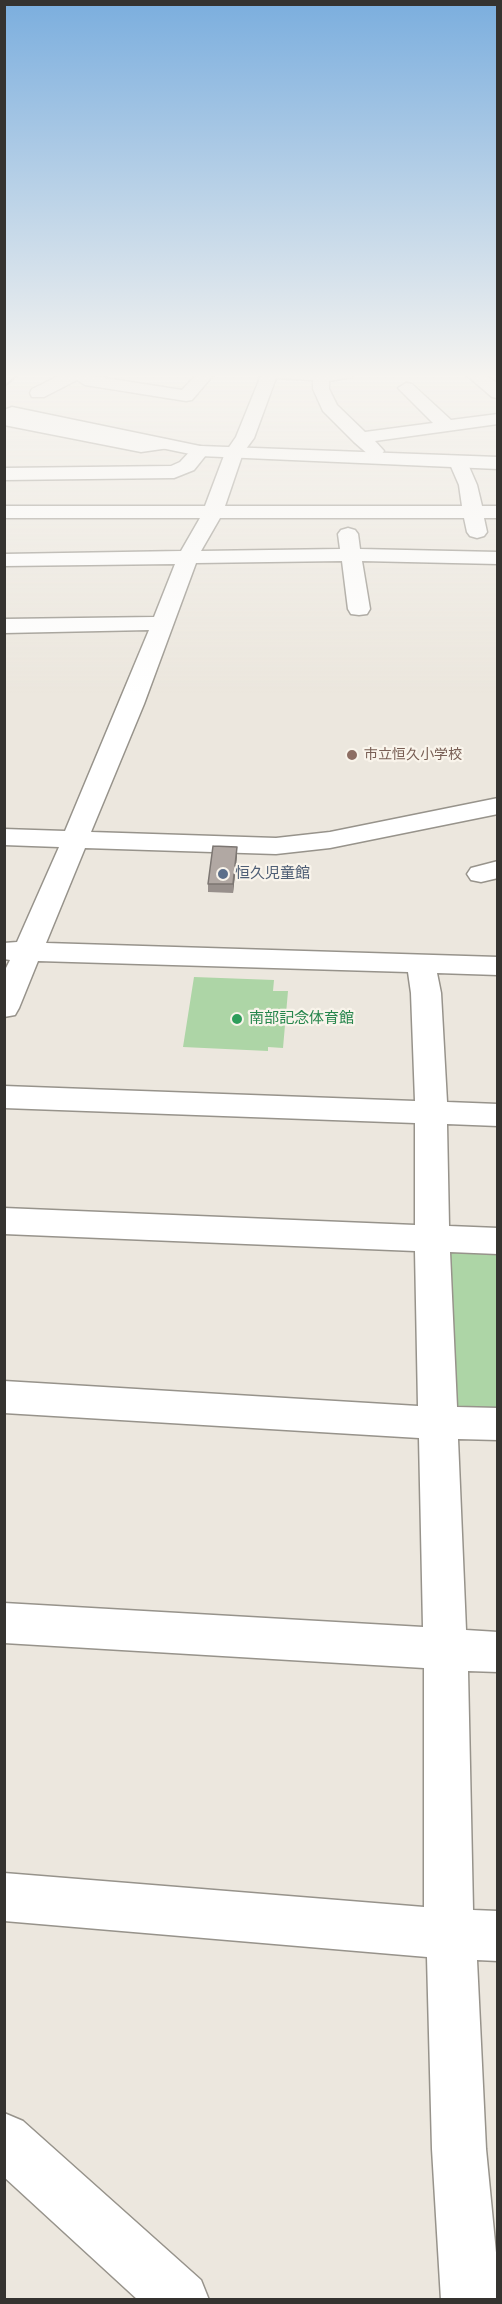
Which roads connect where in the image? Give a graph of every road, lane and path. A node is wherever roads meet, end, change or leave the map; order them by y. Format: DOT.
graph roads {
  1 [pos="224,481"];
  2 [pos="466,481"];
  3 [pos="345,511"];
  4 [pos="472,511"];
  5 [pos="4,512"];
  6 [pos="213,512"];
  7 [pos="498,512"];
  8 [pos="351,555"];
  9 [pos="188,557"];
  10 [pos="4,560"];
  11 [pos="488,562"];
  12 [pos="359,609"];
  13 [pos="162,623"];
  14 [pos="4,626"];
  15 [pos="498,806"];
  16 [pos="4,837"];
  17 [pos="74,839"];
  18 [pos="17,951"];
  19 [pos="421,964"];
  20 [pos="498,966"];
  21 [pos="4,1008"];
  22 [pos="4,1096"];
  23 [pos="431,1113"];
  24 [pos="498,1115"];
  25 [pos="4,1221"];
  26 [pos="432,1238"];
  27 [pos="498,1240"];
  28 [pos="4,1397"];
  29 [pos="438,1423"];
  30 [pos="498,1424"];
  31 [pos="4,1623"];
  32 [pos="445,1651"];
  33 [pos="498,1652"];
  34 [pos="4,1897"];
  35 [pos="473,1935"];
  36 [pos="4,2140"];
  37 [pos="479,2276"];
  38 [pos="181,2300"];
  1 -- 6 [label="street"];
  2 -- 4 [label="street"];
  3 -- 4 [label="street"];
  3 -- 6 [label="street"];
  3 -- 8 [label="street"];
  4 -- 7 [label="street"];
  4 -- 11 [label="street"];
  5 -- 6 [label="street"];
  6 -- 9 [label="street"];
  8 -- 9 [label="street"];
  8 -- 11 [label="street"];
  8 -- 12 [label="street"];
  9 -- 10 [label="street"];
  9 -- 13 [label="street"];
  13 -- 14 [label="street"];
  13 -- 17 [label="street"];
  15 -- 17 [label="street"];
  16 -- 17 [label="street"];
  17 -- 18 [label="street"];
  18 -- 19 [label="street"];
  18 -- 21 [label="street"];
  19 -- 20 [label="street"];
  19 -- 23 [label="street"];
  22 -- 23 [label="street"];
  23 -- 24 [label="street"];
  23 -- 26 [label="street"];
  25 -- 26 [label="street"];
  26 -- 27 [label="street"];
  26 -- 29 [label="street"];
  28 -- 29 [label="street"];
  29 -- 30 [label="street"];
  29 -- 32 [label="street"];
  31 -- 32 [label="street"];
  32 -- 33 [label="street"];
  32 -- 35 [label="street"];
  34 -- 35 [label="street"];
  35 -- 37 [label="street"];
  36 -- 38 [label="street"];
}
